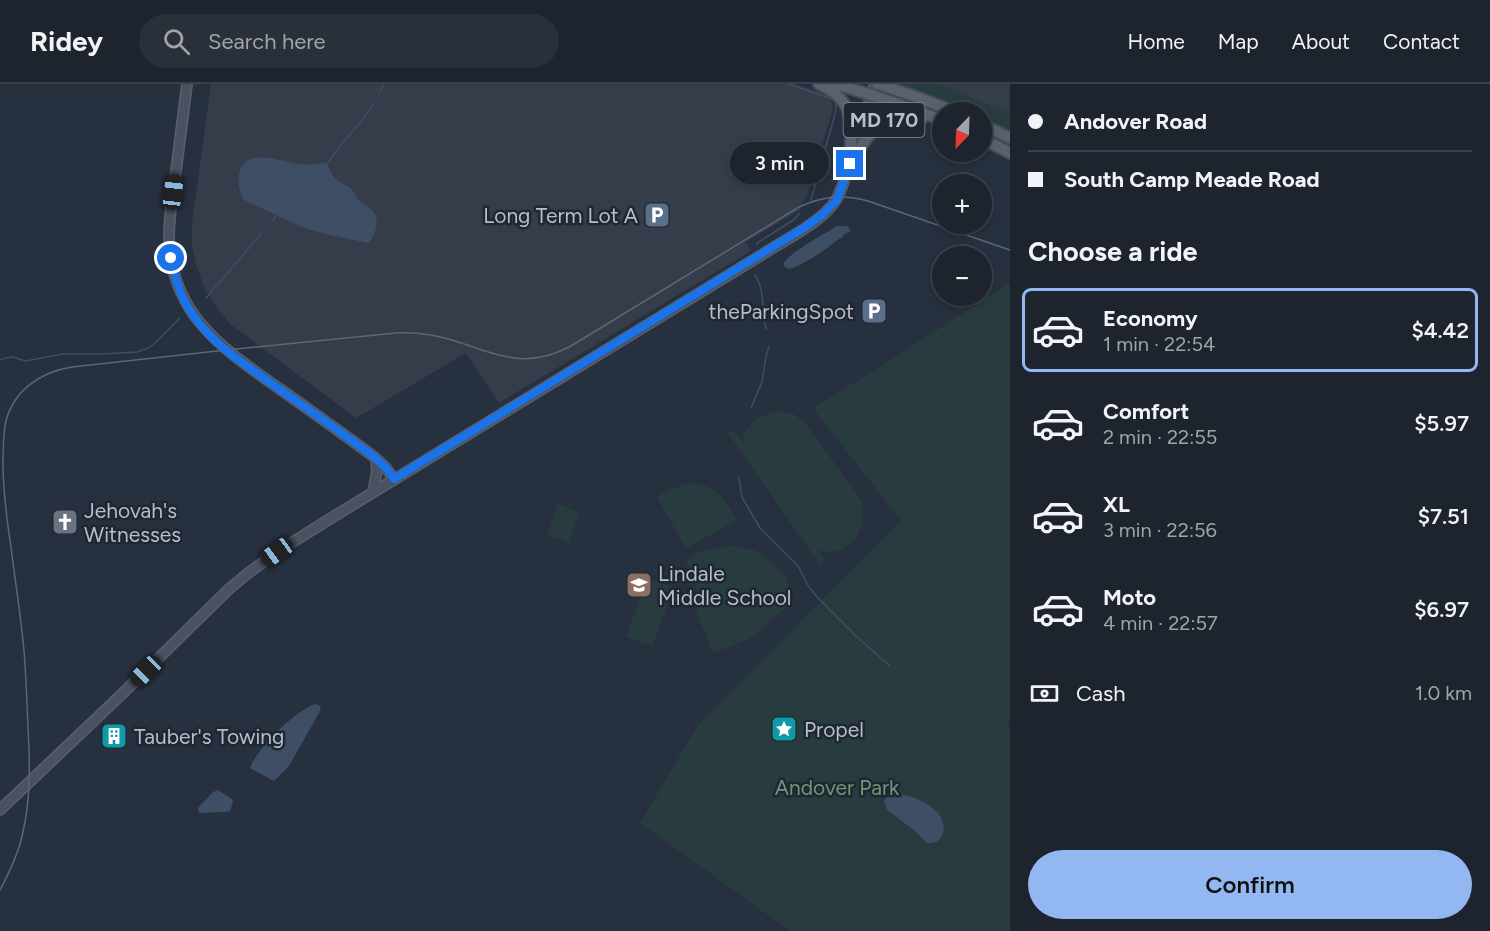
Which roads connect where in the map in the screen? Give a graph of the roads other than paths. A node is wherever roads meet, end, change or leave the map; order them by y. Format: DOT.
graph roads {
  1 [pos="187,84"];
  2 [pos="819,84"];
  3 [pos="836,84"];
  4 [pos="875,88"];
  5 [pos="932,103"];
  6 [pos="932,116"];
  7 [pos="932,119"];
  8 [pos="992,129"];
  9 [pos="1010,138"];
  10 [pos="992,144"];
  11 [pos="1010,153"];
  12 [pos="850,164"];
  13 [pos="376,459"];
  14 [pos="394,479"];
  15 [pos="373,492"];
  16 [pos="0,810"];
  1 -- 13 [label="main road"];
  2 -- 12 [label="main road"];
  3 -- 4 [label="main road"];
  4 -- 5 [label="main road, MD 170"];
  4 -- 6 [label="main road"];
  4 -- 12 [label="main road, MD 170"];
  7 -- 12 [label="main road, MD 170"];
  8 -- 9 [label="main road"];
  10 -- 11 [label="main road"];
  12 -- 14 [label="main road, MD 170"];
  13 -- 14 [label="main road"];
  13 -- 15 [label="main road"];
  14 -- 15 [label="main road, MD 170"];
  15 -- 16 [label="main road, MD 170"];
}
